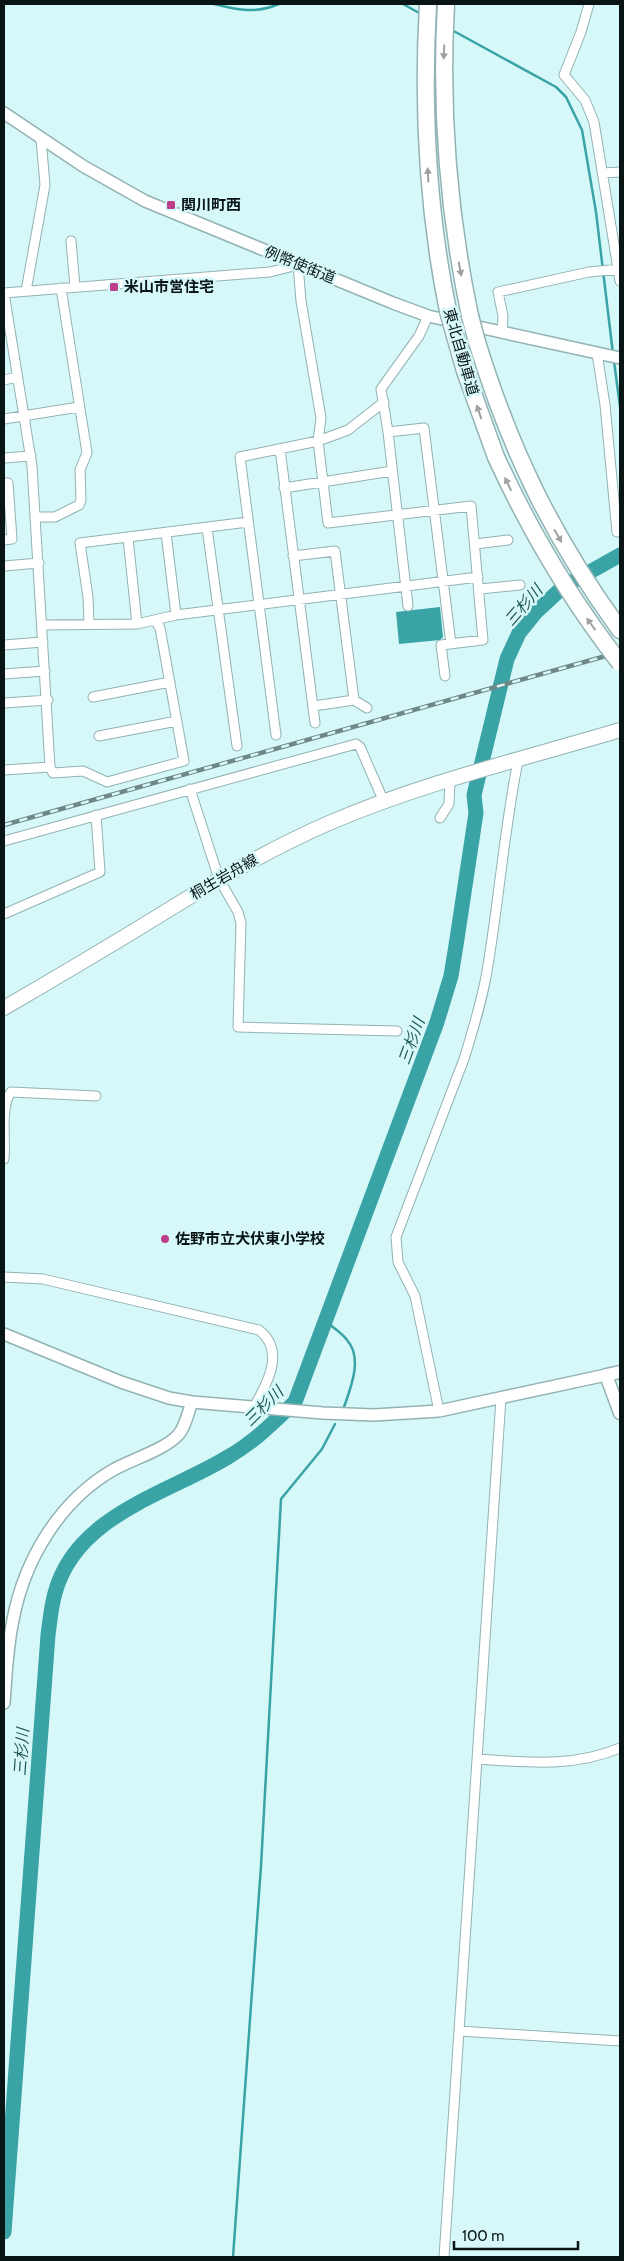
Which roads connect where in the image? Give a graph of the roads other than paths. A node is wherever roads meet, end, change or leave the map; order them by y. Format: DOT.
graph roads {
  1 [pos="428,4"];
  2 [pos="446,4"];
  3 [pos="589,4"];
  4 [pos="4,113"];
  5 [pos="42,140"];
  6 [pos="620,172"];
  7 [pos="603,173"];
  8 [pos="71,241"];
  9 [pos="298,265"];
  10 [pos="617,268"];
  11 [pos="620,281"];
  12 [pos="76,287"];
  13 [pos="61,288"];
  14 [pos="26,291"];
  15 [pos="4,293"];
  16 [pos="428,316"];
  17 [pos="502,333"];
  18 [pos="600,354"];
  19 [pos="620,358"];
  20 [pos="17,376"];
  21 [pos="4,380"];
  22 [pos="384,402"];
  23 [pos="79,407"];
  24 [pos="25,416"];
  25 [pos="4,419"];
  26 [pos="388,432"];
  27 [pos="318,441"];
  28 [pos="280,449"];
  29 [pos="31,456"];
  30 [pos="4,458"];
  31 [pos="392,471"];
  32 [pos="323,482"];
  33 [pos="4,483"];
  34 [pos="284,488"];
  35 [pos="433,509"];
  36 [pos="396,514"];
  37 [pos="36,517"];
  38 [pos="248,522"];
  39 [pos="207,528"];
  40 [pos="617,532"];
  41 [pos="166,534"];
  42 [pos="128,538"];
  43 [pos="4,540"];
  44 [pos="508,540"];
  45 [pos="475,544"];
  46 [pos="293,556"];
  47 [pos="39,563"];
  48 [pos="4,566"];
  49 [pos="478,577"];
  50 [pos="442,581"];
  51 [pos="520,585"];
  52 [pos="406,586"];
  53 [pos="480,589"];
  54 [pos="341,594"];
  55 [pos="299,599"];
  56 [pos="260,604"];
  57 [pos="408,606"];
  58 [pos="218,609"];
  59 [pos="176,614"];
  60 [pos="155,620"];
  61 [pos="89,623"];
  62 [pos="137,624"];
  63 [pos="42,625"];
  64 [pos="620,630"];
  65 [pos="43,642"];
  66 [pos="451,644"];
  67 [pos="4,645"];
  68 [pos="620,663"];
  69 [pos="46,671"];
  70 [pos="4,674"];
  71 [pos="444,676"];
  72 [pos="170,682"];
  73 [pos="93,697"];
  74 [pos="48,700"];
  75 [pos="354,700"];
  76 [pos="4,703"];
  77 [pos="314,706"];
  78 [pos="366,708"];
  79 [pos="178,721"];
  80 [pos="315,723"];
  81 [pos="620,730"];
  82 [pos="276,735"];
  83 [pos="99,736"];
  84 [pos="237,746"];
  85 [pos="515,762"];
  86 [pos="50,767"];
  87 [pos="4,770"];
  88 [pos="455,779"];
  89 [pos="190,789"];
  90 [pos="384,802"];
  91 [pos="96,815"];
  92 [pos="440,818"];
  93 [pos="4,841"];
  94 [pos="219,879"];
  95 [pos="4,914"];
  96 [pos="4,1008"];
  97 [pos="396,1031"];
  98 [pos="96,1096"];
  99 [pos="4,1159"];
  100 [pos="4,1277"];
  101 [pos="4,1334"];
  102 [pos="620,1372"];
  103 [pos="606,1376"];
  104 [pos="501,1398"];
  105 [pos="192,1402"];
  106 [pos="254,1407"];
  107 [pos="439,1411"];
  108 [pos="620,1413"];
  109 [pos="4,1703"];
  110 [pos="620,1748"];
  111 [pos="477,1759"];
  112 [pos="459,2031"];
  113 [pos="620,2042"];
  114 [pos="444,2257"];
  68 -- 1 [label="highway, 東北自動車道, one-way, bridge"];
  2 -- 64 [label="highway, 東北自動車道, one-way, bridge"];
  3 -- 7 [label="street"];
  4 -- 5 [label="street, 例幣使街道"];
  5 -- 9 [label="street, 例幣使街道"];
  5 -- 14 [label="street"];
  6 -- 7 [label="street"];
  7 -- 10 [label="street"];
  8 -- 12 [label="street"];
  9 -- 12 [label="street"];
  9 -- 16 [label="street, 例幣使街道"];
  9 -- 27 [label="street"];
  10 -- 11 [label="street"];
  10 -- 17 [label="street"];
  12 -- 13 [label="street"];
  13 -- 14 [label="street"];
  13 -- 23 [label="street"];
  14 -- 15 [label="street"];
  15 -- 20 [label="street"];
  16 -- 17 [label="street, 例幣使街道"];
  16 -- 22 [label="street"];
  17 -- 18 [label="street, 例幣使街道"];
  18 -- 19 [label="street, 例幣使街道"];
  18 -- 40 [label="street"];
  20 -- 21 [label="street"];
  20 -- 24 [label="street"];
  22 -- 26 [label="street"];
  22 -- 27 [label="street"];
  23 -- 24 [label="street"];
  23 -- 37 [label="street"];
  24 -- 25 [label="street"];
  24 -- 29 [label="street"];
  26 -- 31 [label="street"];
  26 -- 35 [label="street"];
  27 -- 28 [label="street"];
  27 -- 32 [label="street"];
  28 -- 34 [label="street"];
  28 -- 38 [label="street"];
  29 -- 30 [label="street"];
  29 -- 37 [label="street"];
  31 -- 32 [label="street"];
  31 -- 36 [label="street"];
  32 -- 34 [label="street"];
  32 -- 36 [label="street"];
  33 -- 43 [label="street"];
  34 -- 46 [label="street"];
  35 -- 36 [label="street"];
  35 -- 45 [label="street"];
  35 -- 50 [label="street"];
  36 -- 52 [label="street"];
  37 -- 47 [label="street"];
  38 -- 39 [label="street"];
  38 -- 56 [label="street"];
  39 -- 41 [label="street"];
  39 -- 58 [label="street"];
  41 -- 42 [label="street"];
  41 -- 59 [label="street"];
  42 -- 61 [label="street"];
  42 -- 62 [label="street"];
  44 -- 45 [label="street"];
  45 -- 49 [label="street"];
  46 -- 54 [label="street"];
  46 -- 55 [label="street"];
  47 -- 48 [label="street"];
  47 -- 63 [label="street"];
  49 -- 50 [label="street"];
  49 -- 53 [label="street"];
  50 -- 52 [label="street"];
  50 -- 66 [label="street"];
  51 -- 53 [label="street"];
  52 -- 54 [label="street"];
  52 -- 57 [label="street"];
  53 -- 66 [label="street"];
  54 -- 55 [label="street"];
  54 -- 75 [label="street"];
  55 -- 56 [label="street"];
  55 -- 77 [label="street"];
  56 -- 58 [label="street"];
  56 -- 82 [label="street"];
  58 -- 59 [label="street"];
  58 -- 84 [label="street"];
  59 -- 60 [label="street"];
  60 -- 62 [label="street"];
  60 -- 72 [label="street"];
  61 -- 62 [label="street"];
  61 -- 63 [label="street"];
  63 -- 65 [label="street"];
  65 -- 67 [label="street"];
  65 -- 69 [label="street"];
  66 -- 71 [label="street"];
  69 -- 70 [label="street"];
  69 -- 74 [label="street"];
  72 -- 73 [label="street"];
  72 -- 79 [label="street"];
  74 -- 76 [label="street"];
  74 -- 86 [label="street"];
  75 -- 77 [label="street"];
  75 -- 78 [label="street"];
  77 -- 80 [label="street"];
  79 -- 83 [label="street"];
  79 -- 86 [label="street"];
  81 -- 85 [label="main road"];
  85 -- 88 [label="main road, 桐生岩舟線"];
  85 -- 107 [label="street"];
  86 -- 87 [label="street"];
  88 -- 90 [label="main road, 桐生岩舟線"];
  88 -- 92 [label="street"];
  89 -- 90 [label="street"];
  89 -- 91 [label="street"];
  89 -- 94 [label="street"];
  90 -- 94 [label="main road, 桐生岩舟線"];
  91 -- 93 [label="street"];
  91 -- 95 [label="street"];
  94 -- 96 [label="main road, 桐生岩舟線"];
  94 -- 97 [label="street"];
  98 -- 99 [label="street"];
  100 -- 106 [label="street"];
  101 -- 105 [label="street"];
  102 -- 103 [label="main road"];
  103 -- 104 [label="street"];
  103 -- 108 [label="main road"];
  104 -- 107 [label="street"];
  104 -- 111 [label="street"];
  105 -- 106 [label="street"];
  105 -- 109 [label="street"];
  106 -- 107 [label="street"];
  110 -- 111 [label="street"];
  111 -- 112 [label="street"];
  112 -- 113 [label="street"];
  112 -- 114 [label="street"];
}
